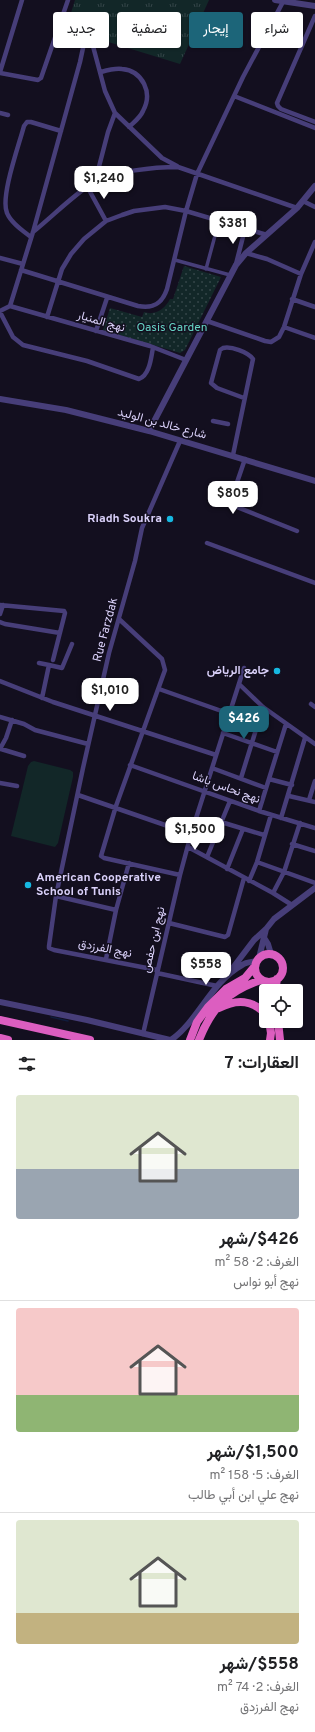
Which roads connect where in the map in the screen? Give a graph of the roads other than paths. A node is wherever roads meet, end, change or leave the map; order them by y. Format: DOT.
graph roads {
  1 [pos="22,0"];
  2 [pos="68,0"];
  3 [pos="275,0"];
  4 [pos="283,1"];
  5 [pos="315,6"];
  6 [pos="64,12"];
  7 [pos="315,16"];
  8 [pos="53,45"];
  9 [pos="82,48"];
  10 [pos="94,48"];
  11 [pos="0,72"];
  12 [pos="101,72"];
  13 [pos="234,96"];
  14 [pos="0,113"];
  15 [pos="115,114"];
  16 [pos="8,115"];
  17 [pos="315,122"];
  18 [pos="129,128"];
  19 [pos="315,128"];
  20 [pos="61,131"];
  21 [pos="178,167"];
  22 [pos="197,174"];
  23 [pos="95,182"];
  24 [pos="315,186"];
  25 [pos="88,188"];
  26 [pos="303,201"];
  27 [pos="315,207"];
  28 [pos="297,208"];
  29 [pos="186,211"];
  30 [pos="106,221"];
  31 [pos="219,221"];
  32 [pos="245,229"];
  33 [pos="32,235"];
  34 [pos="267,235"];
  35 [pos="315,242"];
  36 [pos="246,253"];
  37 [pos="0,258"];
  38 [pos="175,260"];
  39 [pos="23,264"];
  40 [pos="236,265"];
  41 [pos="206,269"];
  42 [pos="21,270"];
  43 [pos="301,274"];
  44 [pos="230,275"];
  45 [pos="57,282"];
  46 [pos="107,298"];
  47 [pos="292,299"];
  48 [pos="10,306"];
  49 [pos="315,307"];
  50 [pos="0,311"];
  51 [pos="48,317"];
  52 [pos="207,321"];
  53 [pos="284,327"];
  54 [pos="96,332"];
  55 [pos="315,338"];
  56 [pos="153,348"];
  57 [pos="186,360"];
  58 [pos="244,398"];
  59 [pos="0,400"];
  60 [pos="214,422"];
  61 [pos="228,424"];
  62 [pos="149,431"];
  63 [pos="180,441"];
  64 [pos="233,455"];
  65 [pos="245,459"];
  66 [pos="315,481"];
  67 [pos="297,531"];
  68 [pos="207,543"];
  69 [pos="315,583"];
  70 [pos="2,605"];
  71 [pos="0,614"];
  72 [pos="119,619"];
  73 [pos="0,622"];
  74 [pos="60,633"];
  75 [pos="72,644"];
  76 [pos="53,660"];
  77 [pos="39,663"];
  78 [pos="49,665"];
  79 [pos="244,668"];
  80 [pos="0,681"];
  81 [pos="239,684"];
  82 [pos="159,689"];
  83 [pos="42,698"];
  84 [pos="263,707"];
  85 [pos="230,714"];
  86 [pos="95,715"];
  87 [pos="0,717"];
  88 [pos="12,720"];
  89 [pos="286,724"];
  90 [pos="144,731"];
  91 [pos="223,734"];
  92 [pos="306,738"];
  93 [pos="88,744"];
  94 [pos="252,744"];
  95 [pos="315,744"];
  96 [pos="0,749"];
  97 [pos="277,752"];
  98 [pos="216,755"];
  99 [pos="24,756"];
  100 [pos="130,765"];
  101 [pos="212,768"];
  102 [pos="241,778"];
  103 [pos="269,779"];
  104 [pos="315,781"];
  105 [pos="0,783"];
  106 [pos="292,785"];
  107 [pos="17,786"];
  108 [pos="266,788"];
  109 [pos="206,791"];
  110 [pos="78,794"];
  111 [pos="288,796"];
  112 [pos="309,800"];
  113 [pos="230,801"];
  114 [pos="315,802"];
  115 [pos="116,806"];
  116 [pos="259,811"];
  117 [pos="271,815"];
  118 [pos="280,818"];
  119 [pos="221,822"];
  120 [pos="300,823"];
  121 [pos="315,828"];
  122 [pos="242,829"];
  123 [pos="191,834"];
  124 [pos="264,835"];
  125 [pos="292,844"];
  126 [pos="188,847"];
  127 [pos="315,852"];
  128 [pos="207,857"];
  129 [pos="257,862"];
  130 [pos="129,864"];
  131 [pos="227,869"];
  132 [pos="284,872"];
  133 [pos="180,875"];
  134 [pos="246,880"];
  135 [pos="315,883"];
  136 [pos="315,888"];
  137 [pos="273,893"];
  138 [pos="56,896"];
  139 [pos="292,905"];
  140 [pos="116,910"];
  141 [pos="168,923"];
  142 [pos="266,929"];
  143 [pos="263,936"];
  144 [pos="49,948"];
  145 [pos="271,954"];
  146 [pos="106,959"];
  147 [pos="257,961"];
  148 [pos="157,972"];
  149 [pos="230,972"];
  150 [pos="277,979"];
  151 [pos="262,980"];
  152 [pos="276,984"];
  153 [pos="217,986"];
  154 [pos="0,1002"];
  155 [pos="259,1008"];
  156 [pos="214,1010"];
  157 [pos="0,1020"];
  158 [pos="204,1020"];
  159 [pos="270,1028"];
  160 [pos="279,1028"];
  161 [pos="143,1034"];
  162 [pos="0,1038"];
  163 [pos="8,1040"];
  164 [pos="90,1040"];
  165 [pos="171,1040"];
  166 [pos="190,1040"];
  167 [pos="199,1040"];
  168 [pos="270,1040"];
  169 [pos="280,1040"];
  1 -- 11 [label="street"];
  2 -- 6 [label="street"];
  3 -- 4 [label="street"];
  4 -- 5 [label="street"];
  4 -- 13 [label="street"];
  7 -- 17 [label="street"];
  8 -- 11 [label="street"];
  9 -- 20 [label="street"];
  10 -- 12 [label="street"];
  12 -- 15 [label="street"];
  12 -- 18 [label="street"];
  13 -- 19 [label="street"];
  13 -- 22 [label="street"];
  14 -- 16 [label="street"];
  15 -- 18 [label="street"];
  15 -- 23 [label="street"];
  18 -- 21 [label="street"];
  20 -- 33 [label="street"];
  20 -- 33 [label="street"];
  21 -- 22 [label="street"];
  21 -- 23 [label="street"];
  22 -- 28 [label="street"];
  22 -- 29 [label="street"];
  23 -- 25 [label="street"];
  24 -- 26 [label="street"];
  25 -- 30 [label="street"];
  25 -- 33 [label="street"];
  26 -- 27 [label="street"];
  26 -- 28 [label="street"];
  28 -- 34 [label="street"];
  29 -- 30 [label="street"];
  29 -- 31 [label="street"];
  29 -- 38 [label="street"];
  30 -- 45 [label="street"];
  31 -- 32 [label="street"];
  31 -- 41 [label="street"];
  32 -- 34 [label="street"];
  32 -- 40 [label="street"];
  33 -- 39 [label="street"];
  34 -- 36 [label="street"];
  35 -- 43 [label="street"];
  36 -- 40 [label="street"];
  36 -- 43 [label="street"];
  37 -- 39 [label="street"];
  38 -- 41 [label="street"];
  38 -- 46 [label="street"];
  39 -- 42 [label="street"];
  40 -- 44 [label="street"];
  41 -- 44 [label="street"];
  42 -- 45 [label="street"];
  42 -- 48 [label="street"];
  43 -- 47 [label="street"];
  44 -- 52 [label="street"];
  45 -- 46 [label="street"];
  45 -- 51 [label="street"];
  46 -- 54 [label="street"];
  47 -- 49 [label="street"];
  47 -- 53 [label="street"];
  48 -- 50 [label="street"];
  48 -- 51 [label="street, نهج المنيار"];
  50 -- 56 [label="street"];
  51 -- 54 [label="street, نهج المنيار"];
  52 -- 53 [label="street"];
  52 -- 57 [label="street"];
  53 -- 55 [label="street"];
  54 -- 56 [label="street, نهج المنيار"];
  56 -- 57 [label="street, نهج المنيار"];
  57 -- 62 [label="street"];
  58 -- 58 [label="street"];
  58 -- 64 [label="street"];
  59 -- 62 [label="street, شارع خالد بن الوليد"];
  60 -- 61 [label="street"];
  62 -- 63 [label="street, شارع خالد بن الوليد"];
  63 -- 64 [label="street, شارع خالد بن الوليد"];
  63 -- 72 [label="street, Rue Farzdak"];
  64 -- 65 [label="street, شارع خالد بن الوليد"];
  65 -- 66 [label="street, شارع خالد بن الوليد"];
  65 -- 67 [label="street"];
  68 -- 69 [label="street"];
  70 -- 71 [label="street"];
  70 -- 74 [label="street"];
  72 -- 82 [label="street"];
  72 -- 86 [label="street, Rue Farzdak"];
  73 -- 74 [label="street"];
  74 -- 76 [label="street"];
  75 -- 78 [label="street"];
  77 -- 78 [label="street"];
  78 -- 83 [label="street"];
  79 -- 81 [label="street, نهج ابن حفص"];
  80 -- 83 [label="street"];
  81 -- 84 [label="street"];
  81 -- 85 [label="street, نهج ابن حفص"];
  82 -- 85 [label="street"];
  82 -- 90 [label="street"];
  83 -- 86 [label="street"];
  84 -- 89 [label="street"];
  84 -- 94 [label="street"];
  85 -- 91 [label="street, نهج ابن حفص"];
  86 -- 90 [label="street"];
  86 -- 93 [label="street, Rue Farzdak"];
  87 -- 88 [label="street"];
  88 -- 93 [label="street"];
  88 -- 96 [label="street"];
  89 -- 92 [label="street"];
  89 -- 97 [label="street"];
  90 -- 98 [label="street"];
  90 -- 100 [label="street"];
  91 -- 94 [label="street"];
  91 -- 98 [label="street, نهج ابن حفص"];
  92 -- 95 [label="street"];
  92 -- 106 [label="street"];
  93 -- 110 [label="street, Rue Farzdak"];
  94 -- 97 [label="street"];
  94 -- 102 [label="street"];
  96 -- 99 [label="street"];
  97 -- 103 [label="street"];
  98 -- 101 [label="street, نهج ابن حفص"];
  100 -- 109 [label="street, نهج نحاس باشا"];
  100 -- 115 [label="street"];
  101 -- 102 [label="street"];
  101 -- 109 [label="street, نهج ابن حفص"];
  102 -- 108 [label="street"];
  103 -- 106 [label="street"];
  103 -- 108 [label="street"];
  104 -- 112 [label="street"];
  105 -- 107 [label="street"];
  106 -- 111 [label="street"];
  108 -- 116 [label="street"];
  109 -- 113 [label="street, نهج نحاس باشا"];
  109 -- 123 [label="street, نهج ابن حفص"];
  110 -- 115 [label="street"];
  110 -- 138 [label="street, Rue Farzdak"];
  111 -- 112 [label="street"];
  111 -- 118 [label="street"];
  112 -- 114 [label="street"];
  113 -- 116 [label="street, نهج نحاس باشا"];
  113 -- 119 [label="street"];
  115 -- 123 [label="street"];
  115 -- 130 [label="street"];
  116 -- 117 [label="street, نهج نحاس باشا"];
  117 -- 118 [label="street, نهج نحاس باشا"];
  117 -- 124 [label="street"];
  118 -- 120 [label="street, نهج نحاس باشا"];
  119 -- 122 [label="street"];
  119 -- 128 [label="street"];
  120 -- 121 [label="street, نهج نحاس باشا"];
  120 -- 125 [label="street"];
  122 -- 124 [label="street"];
  122 -- 131 [label="street"];
  123 -- 126 [label="street, نهج ابن حفص"];
  124 -- 129 [label="street"];
  125 -- 127 [label="street"];
  125 -- 132 [label="street"];
  126 -- 128 [label="street"];
  126 -- 133 [label="street, نهج ابن حفص"];
  128 -- 131 [label="street"];
  129 -- 132 [label="street"];
  129 -- 134 [label="street"];
  130 -- 133 [label="street"];
  130 -- 140 [label="street"];
  131 -- 134 [label="street"];
  132 -- 135 [label="street"];
  132 -- 137 [label="street"];
  133 -- 141 [label="street, نهج ابن حفص"];
  134 -- 137 [label="street"];
  134 -- 141 [label="street"];
  136 -- 139 [label="street"];
  137 -- 139 [label="street"];
  138 -- 140 [label="street"];
  138 -- 144 [label="street, Rue Farzdak"];
  139 -- 142 [label="street"];
  140 -- 146 [label="street"];
  141 -- 148 [label="street, نهج ابن حفص"];
  142 -- 143 [label="street"];
  142 -- 149 [label="street"];
  143 -- 145 [label="street"];
  143 -- 147 [label="street"];
  144 -- 146 [label="street, نهج الفرزدق"];
  145 -- 147 [label="highway"];
  145 -- 150 [label="highway"];
  146 -- 148 [label="street, نهج الفرزدق"];
  147 -- 149 [label="street"];
  147 -- 151 [label="highway"];
  147 -- 158 [label="highway"];
  148 -- 153 [label="street, نهج الفرزدق"];
  148 -- 161 [label="street, نهج ابن حفص"];
  149 -- 153 [label="street"];
  150 -- 151 [label="highway"];
  150 -- 152 [label="highway"];
  151 -- 156 [label="highway"];
  153 -- 165 [label="street"];
  154 -- 161 [label="street"];
  155 -- 156 [label="highway"];
  156 -- 158 [label="highway"];
  157 -- 164 [label="highway"];
  158 -- 166 [label="highway"];
  158 -- 167 [label="highway"];
  159 -- 168 [label="highway"];
  160 -- 169 [label="highway"];
  161 -- 165 [label="street"];
  162 -- 163 [label="highway"];
}
